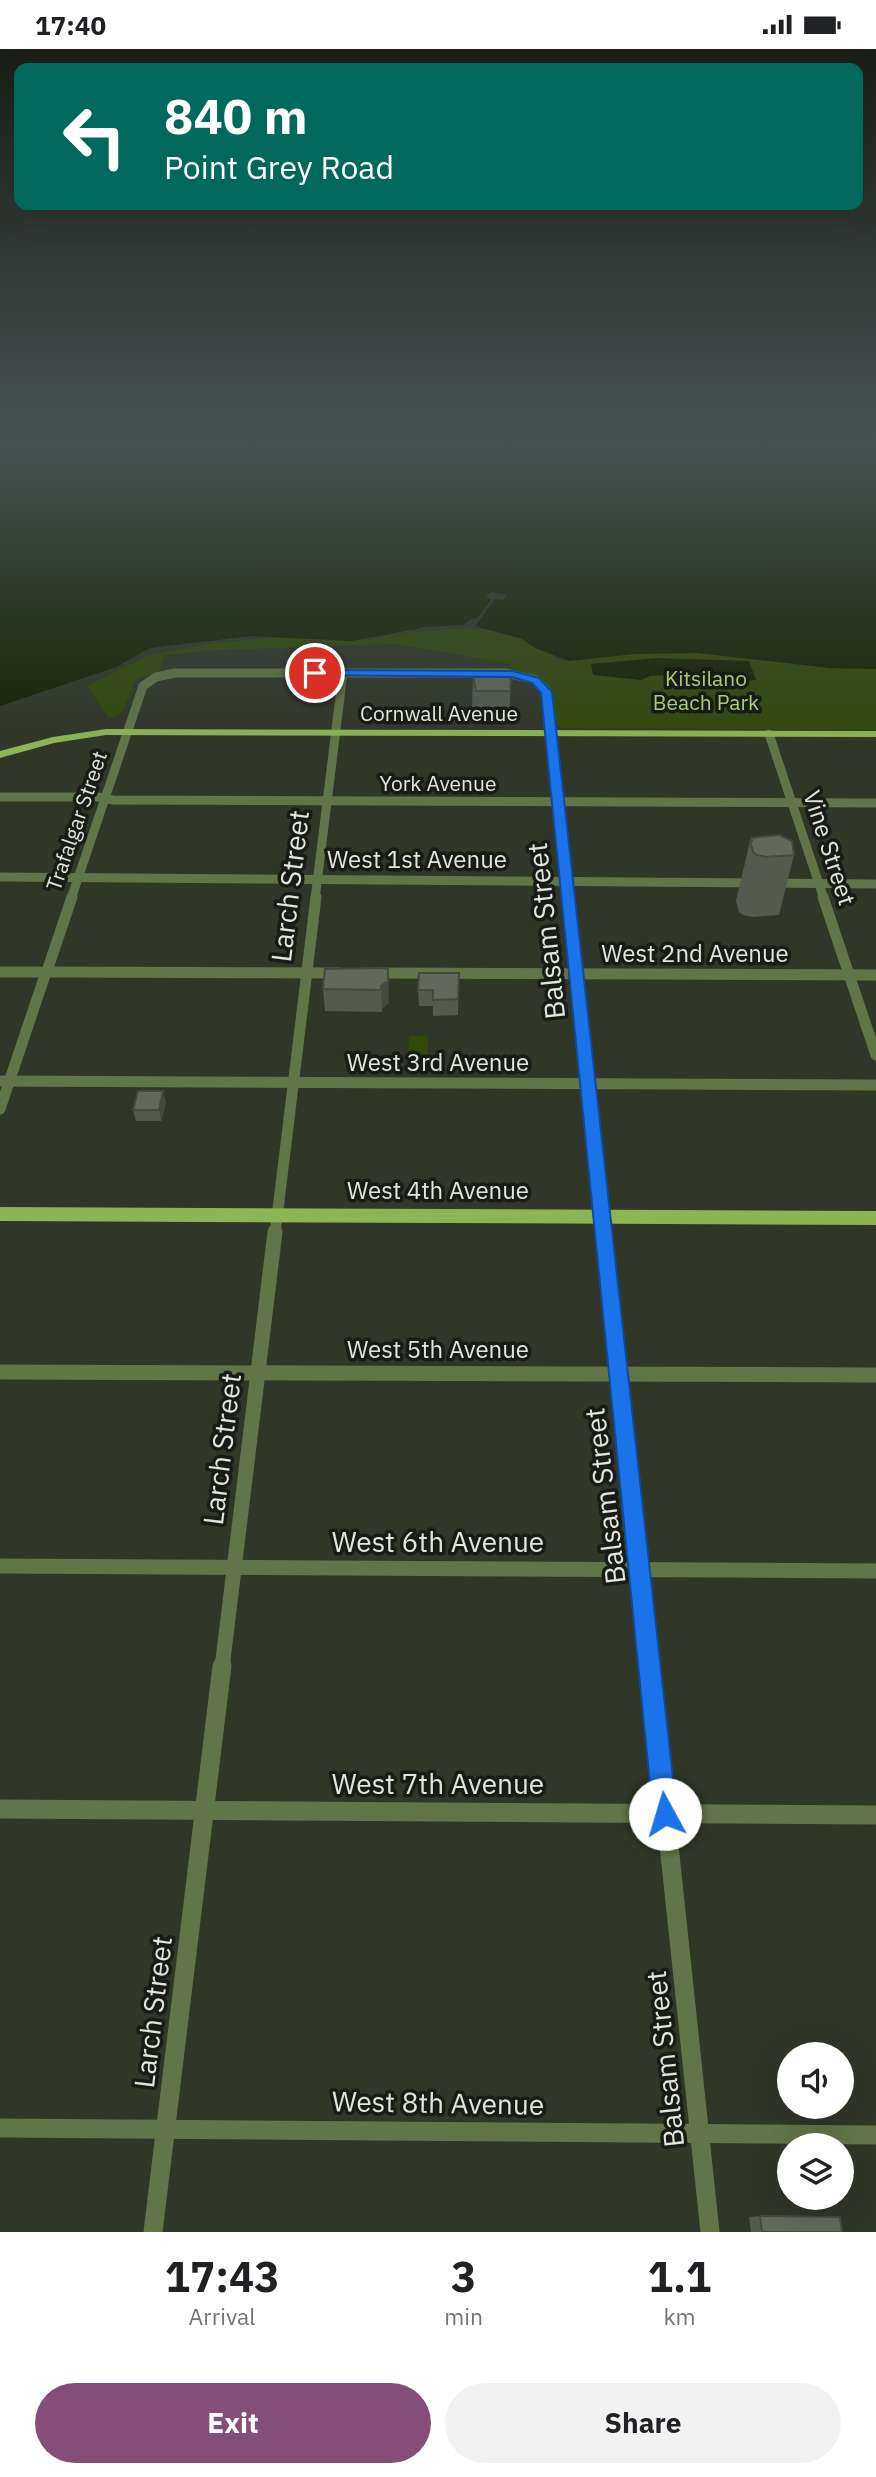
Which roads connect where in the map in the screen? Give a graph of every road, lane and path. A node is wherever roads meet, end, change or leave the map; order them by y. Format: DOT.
graph roads {
  1 [pos="343,673"];
  2 [pos="127,732"];
  3 [pos="336,733"];
  4 [pos="551,733"];
  5 [pos="769,734"];
  6 [pos="876,734"];
  7 [pos="0,755"];
  8 [pos="0,797"];
  9 [pos="105,799"];
  10 [pos="326,801"];
  11 [pos="559,802"];
  12 [pos="792,803"];
  13 [pos="876,803"];
  14 [pos="0,877"];
  15 [pos="77,878"];
  16 [pos="317,881"];
  17 [pos="567,882"];
  18 [pos="819,884"];
  19 [pos="876,884"];
  20 [pos="0,972"];
  21 [pos="46,972"];
  22 [pos="306,972"];
  23 [pos="577,975"];
  24 [pos="849,975"];
  25 [pos="876,975"];
  26 [pos="876,1055"];
  27 [pos="5,1081"];
  28 [pos="292,1083"];
  29 [pos="588,1085"];
  30 [pos="876,1085"];
  31 [pos="0,1109"];
  32 [pos="0,1214"];
  33 [pos="276,1215"];
  34 [pos="602,1217"];
  35 [pos="876,1218"];
  36 [pos="258,1371"];
  37 [pos="0,1372"];
  38 [pos="618,1373"];
  39 [pos="876,1375"];
  40 [pos="0,1566"];
  41 [pos="234,1567"];
  42 [pos="641,1570"];
  43 [pos="876,1571"];
  44 [pos="0,1809"];
  45 [pos="204,1810"];
  46 [pos="665,1814"];
  47 [pos="876,1815"];
  48 [pos="166,2127"];
  49 [pos="0,2128"];
  50 [pos="699,2133"];
  51 [pos="876,2135"];
  52 [pos="153,2232"];
  53 [pos="710,2232"];
  1 -- 2 [label="street, Trafalgar Street"];
  1 -- 3 [label="street, Larch Street"];
  1 -- 4 [label="street, Balsam Street"];
  2 -- 3 [label="main road, Cornwall Avenue"];
  2 -- 7 [label="main road, Cornwall Avenue"];
  2 -- 9 [label="street, Trafalgar Street"];
  3 -- 4 [label="main road, Cornwall Avenue"];
  3 -- 10 [label="street, Larch Street"];
  4 -- 5 [label="main road, Cornwall Avenue"];
  4 -- 11 [label="street, Balsam Street"];
  5 -- 6 [label="main road, Cornwall Avenue"];
  5 -- 12 [label="street, Vine Street"];
  8 -- 9 [label="street, York Avenue"];
  9 -- 10 [label="street, York Avenue"];
  9 -- 15 [label="street, Trafalgar Street"];
  10 -- 11 [label="street, York Avenue"];
  10 -- 16 [label="street, Larch Street"];
  11 -- 12 [label="street, York Avenue"];
  11 -- 17 [label="street, Balsam Street"];
  12 -- 13 [label="street, York Avenue"];
  12 -- 18 [label="street, Vine Street"];
  14 -- 15 [label="street, West 1st Avenue"];
  15 -- 16 [label="street, West 1st Avenue"];
  15 -- 21 [label="street, Trafalgar Street"];
  16 -- 17 [label="street, West 1st Avenue"];
  16 -- 22 [label="street, Larch Street"];
  17 -- 18 [label="street, West 1st Avenue"];
  17 -- 23 [label="street, Balsam Street"];
  18 -- 19 [label="street, West 1st Avenue"];
  18 -- 24 [label="street, Vine Street"];
  20 -- 21 [label="street, West 2nd Avenue"];
  21 -- 22 [label="street, West 2nd Avenue"];
  21 -- 27 [label="street, Trafalgar Street"];
  22 -- 23 [label="street, West 2nd Avenue"];
  22 -- 28 [label="street, Larch Street"];
  23 -- 24 [label="street, West 2nd Avenue"];
  23 -- 29 [label="street, Balsam Street"];
  24 -- 25 [label="street, West 2nd Avenue"];
  24 -- 26 [label="street, Vine Street"];
  27 -- 28 [label="street, West 3rd Avenue"];
  27 -- 31 [label="street, Trafalgar Street"];
  28 -- 29 [label="street, West 3rd Avenue"];
  28 -- 33 [label="street, Larch Street"];
  29 -- 30 [label="street, West 3rd Avenue"];
  29 -- 34 [label="street, Balsam Street"];
  32 -- 33 [label="main road, West 4th Avenue"];
  33 -- 34 [label="main road, West 4th Avenue"];
  33 -- 36 [label="street, Larch Street"];
  34 -- 35 [label="main road, West 4th Avenue"];
  34 -- 38 [label="street, Balsam Street"];
  36 -- 37 [label="street, West 5th Avenue"];
  36 -- 38 [label="street, West 5th Avenue"];
  36 -- 41 [label="street, Larch Street"];
  38 -- 39 [label="street, West 5th Avenue"];
  38 -- 42 [label="street, Balsam Street"];
  40 -- 41 [label="street, West 6th Avenue"];
  41 -- 42 [label="street, West 6th Avenue"];
  41 -- 45 [label="street, Larch Street"];
  42 -- 43 [label="street, West 6th Avenue"];
  42 -- 46 [label="street, Balsam Street"];
  44 -- 45 [label="street, West 7th Avenue"];
  45 -- 46 [label="street, West 7th Avenue"];
  45 -- 48 [label="street, Larch Street"];
  46 -- 47 [label="street, West 7th Avenue"];
  46 -- 50 [label="street, Balsam Street"];
  48 -- 49 [label="street, West 8th Avenue"];
  48 -- 50 [label="street, West 8th Avenue"];
  48 -- 52 [label="street, Larch Street"];
  50 -- 51 [label="street, West 8th Avenue"];
  50 -- 53 [label="street, Balsam Street"];
}
